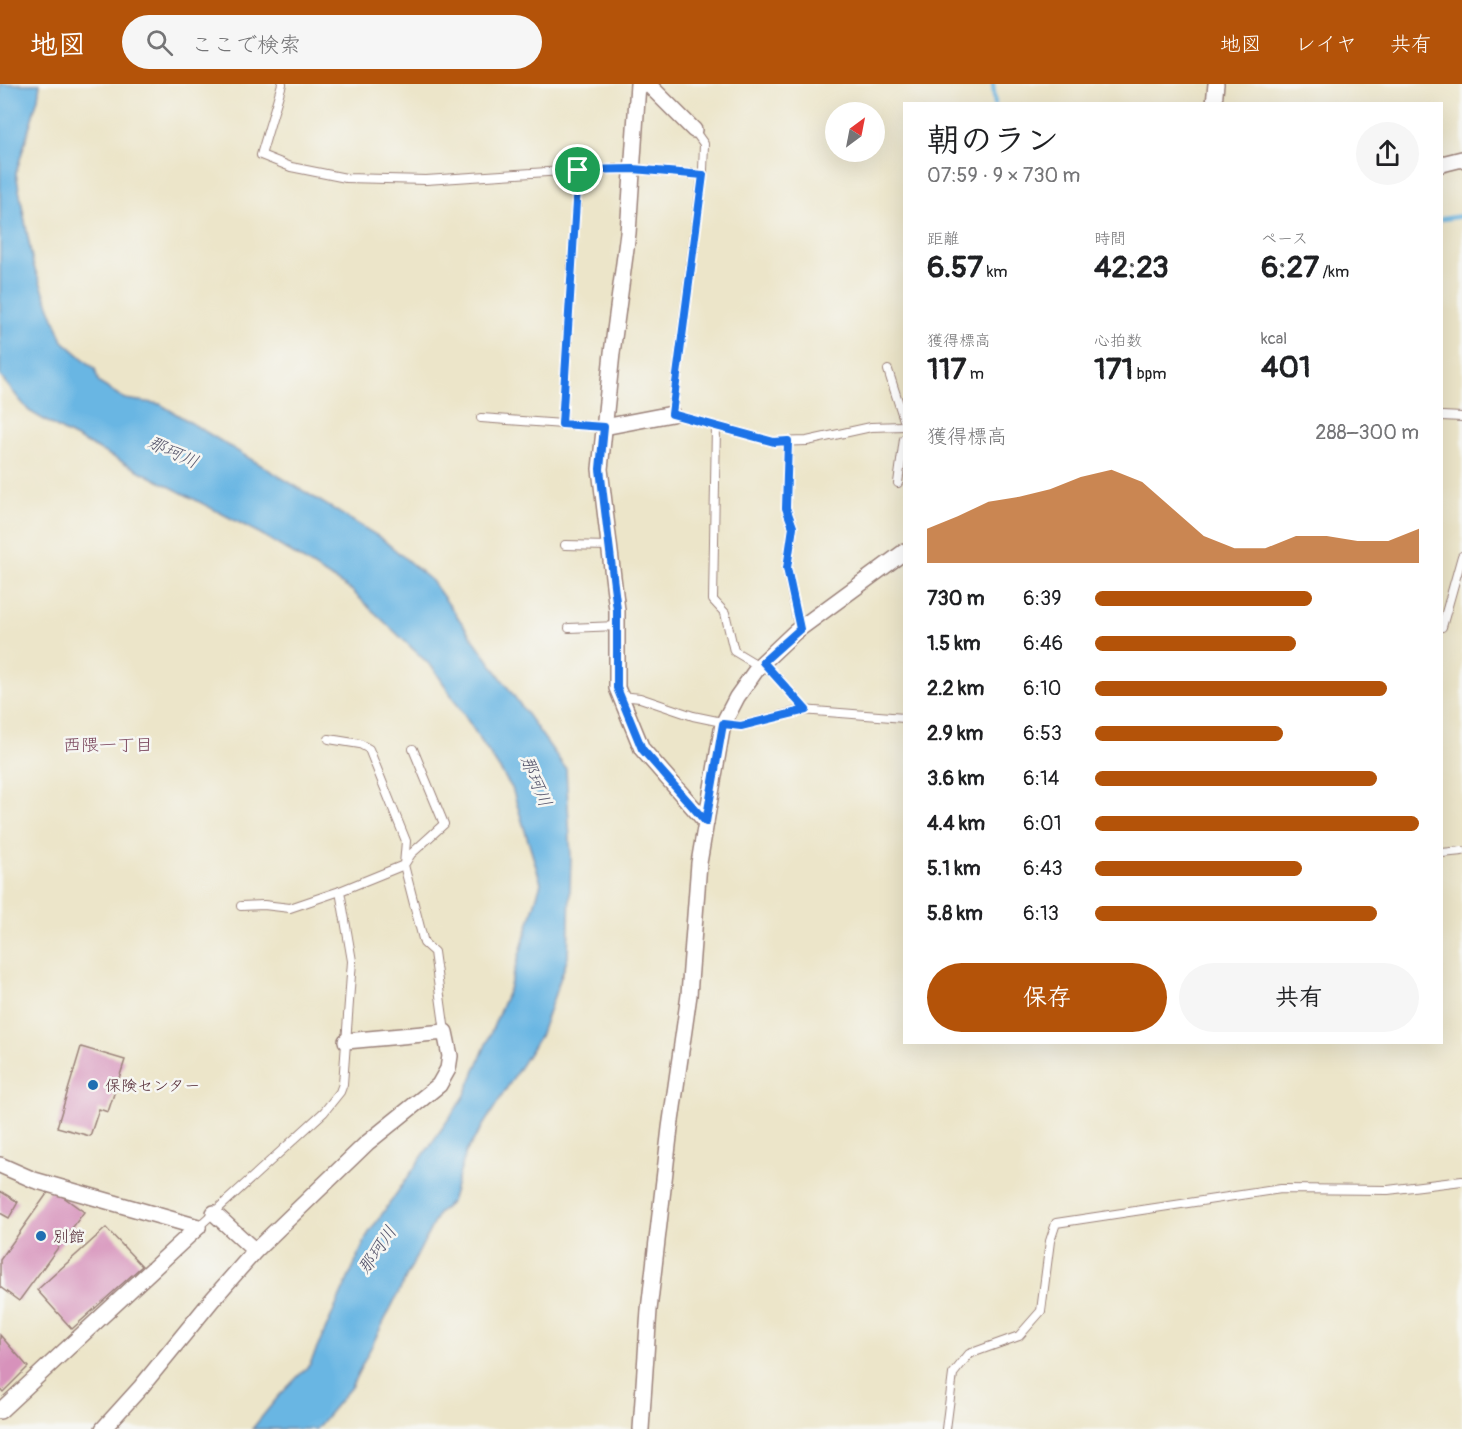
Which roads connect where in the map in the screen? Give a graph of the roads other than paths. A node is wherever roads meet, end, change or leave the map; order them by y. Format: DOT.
graph roads {
  1 [pos="282,84"];
  2 [pos="638,84"];
  3 [pos="648,84"];
  4 [pos="1216,84"];
  5 [pos="1214,102"];
  6 [pos="694,130"];
  7 [pos="1462,159"];
  8 [pos="1443,164"];
  9 [pos="633,169"];
  10 [pos="578,170"];
  11 [pos="703,175"];
  12 [pos="888,370"];
  13 [pos="672,414"];
  14 [pos="1443,416"];
  15 [pos="903,417"];
  16 [pos="1462,417"];
  17 [pos="481,418"];
  18 [pos="562,424"];
  19 [pos="716,426"];
  20 [pos="903,426"];
  21 [pos="604,427"];
  22 [pos="788,441"];
  23 [pos="903,446"];
  24 [pos="898,483"];
  25 [pos="565,545"];
  26 [pos="609,546"];
  27 [pos="903,553"];
  28 [pos="1462,556"];
  29 [pos="1443,623"];
  30 [pos="617,626"];
  31 [pos="568,628"];
  32 [pos="800,629"];
  33 [pos="761,664"];
  34 [pos="621,696"];
  35 [pos="806,710"];
  36 [pos="903,718"];
  37 [pos="723,724"];
  38 [pos="328,739"];
  39 [pos="413,748"];
  40 [pos="706,822"];
  41 [pos="1462,851"];
  42 [pos="1443,853"];
  43 [pos="404,865"];
  44 [pos="340,891"];
  45 [pos="241,906"];
  46 [pos="445,1032"];
  47 [pos="346,1041"];
  48 [pos="0,1165"];
  49 [pos="1462,1181"];
  50 [pos="214,1213"];
  51 [pos="198,1227"];
  52 [pos="255,1251"];
  53 [pos="0,1411"];
  54 [pos="104,1429"];
  55 [pos="641,1429"];
  56 [pos="946,1429"];
  1 -- 10 [label="lane"];
  2 -- 9 [label="street"];
  3 -- 6 [label="street"];
  4 -- 5 [label="street"];
  6 -- 11 [label="lane"];
  7 -- 8 [label="street"];
  9 -- 10 [label="lane"];
  9 -- 11 [label="lane"];
  9 -- 21 [label="street"];
  10 -- 18 [label="lane"];
  11 -- 13 [label="lane"];
  12 -- 15 [label="lane"];
  13 -- 19 [label="lane"];
  13 -- 21 [label="street"];
  14 -- 16 [label="lane"];
  17 -- 18 [label="lane"];
  18 -- 21 [label="lane"];
  19 -- 22 [label="lane"];
  19 -- 33 [label="lane"];
  20 -- 22 [label="lane"];
  21 -- 26 [label="street"];
  22 -- 32 [label="lane"];
  23 -- 24 [label="lane"];
  25 -- 26 [label="lane"];
  26 -- 30 [label="street"];
  27 -- 32 [label="street"];
  28 -- 29 [label="lane"];
  30 -- 31 [label="lane"];
  30 -- 34 [label="street"];
  32 -- 33 [label="street"];
  33 -- 35 [label="lane"];
  33 -- 37 [label="street"];
  34 -- 37 [label="lane"];
  34 -- 40 [label="street"];
  35 -- 36 [label="lane"];
  35 -- 37 [label="lane"];
  37 -- 40 [label="street"];
  38 -- 43 [label="lane"];
  39 -- 43 [label="lane"];
  40 -- 55 [label="street"];
  41 -- 42 [label="lane"];
  43 -- 44 [label="lane"];
  43 -- 46 [label="lane"];
  44 -- 45 [label="lane"];
  44 -- 47 [label="lane"];
  46 -- 47 [label="street"];
  46 -- 52 [label="street"];
  47 -- 50 [label="lane"];
  48 -- 51 [label="street"];
  49 -- 56 [label="lane"];
  50 -- 51 [label="lane"];
  50 -- 52 [label="street"];
  51 -- 53 [label="street"];
  52 -- 54 [label="street"];
}
